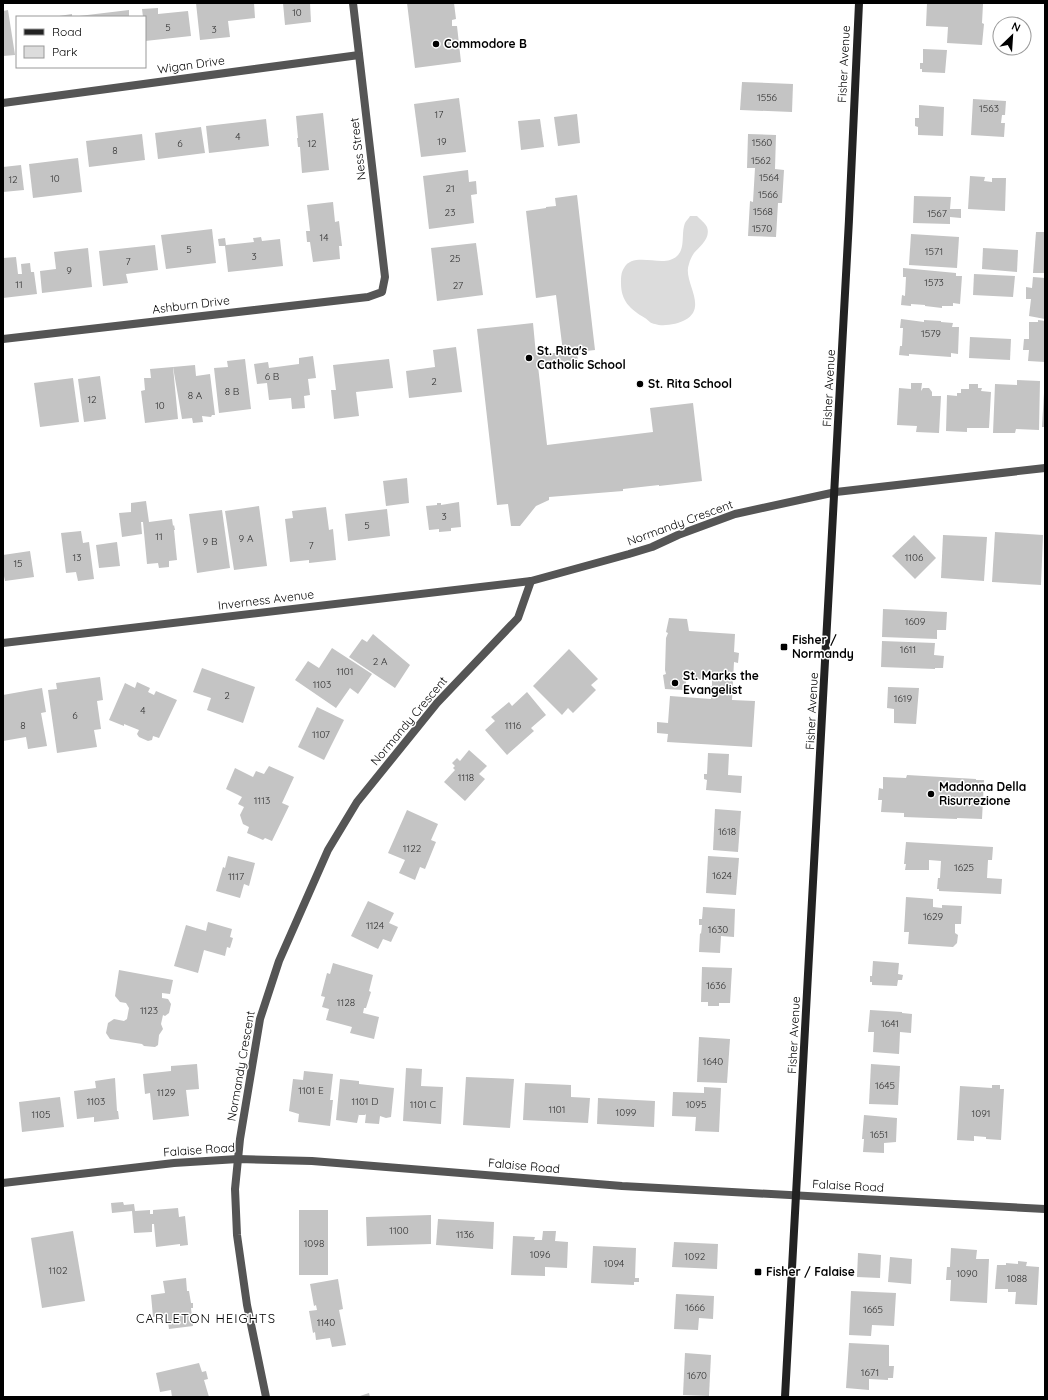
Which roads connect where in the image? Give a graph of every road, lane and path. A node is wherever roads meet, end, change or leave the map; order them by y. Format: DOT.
graph roads {
  1 [pos="353,3"];
  2 [pos="859,3"];
  3 [pos="359,55"];
  4 [pos="3,102"];
  5 [pos="382,292"];
  6 [pos="3,339"];
  7 [pos="1045,468"];
  8 [pos="836,492"];
  9 [pos="531,581"];
  10 [pos="3,643"];
  11 [pos="238,1159"];
  12 [pos="3,1183"];
  13 [pos="798,1195"];
  14 [pos="1045,1209"];
  15 [pos="266,1397"];
  16 [pos="785,1397"];
  1 -- 3 [label="street, Ness Street"];
  2 -- 8 [label="main road, Fisher Avenue"];
  3 -- 4 [label="street, Wigan Drive"];
  3 -- 5 [label="street, Ness Street"];
  5 -- 6 [label="street, Ashburn Drive"];
  7 -- 8 [label="street, Normandy Crescent"];
  8 -- 9 [label="street, Normandy Crescent"];
  8 -- 13 [label="main road, Fisher Avenue"];
  9 -- 10 [label="street, Inverness Avenue"];
  9 -- 11 [label="street, Normandy Crescent"];
  11 -- 12 [label="street, Falaise Road"];
  11 -- 13 [label="street, Falaise Road"];
  11 -- 15 [label="street, Normandy Crescent"];
  13 -- 14 [label="street, Falaise Road"];
  13 -- 16 [label="main road, Fisher Avenue"];
}
